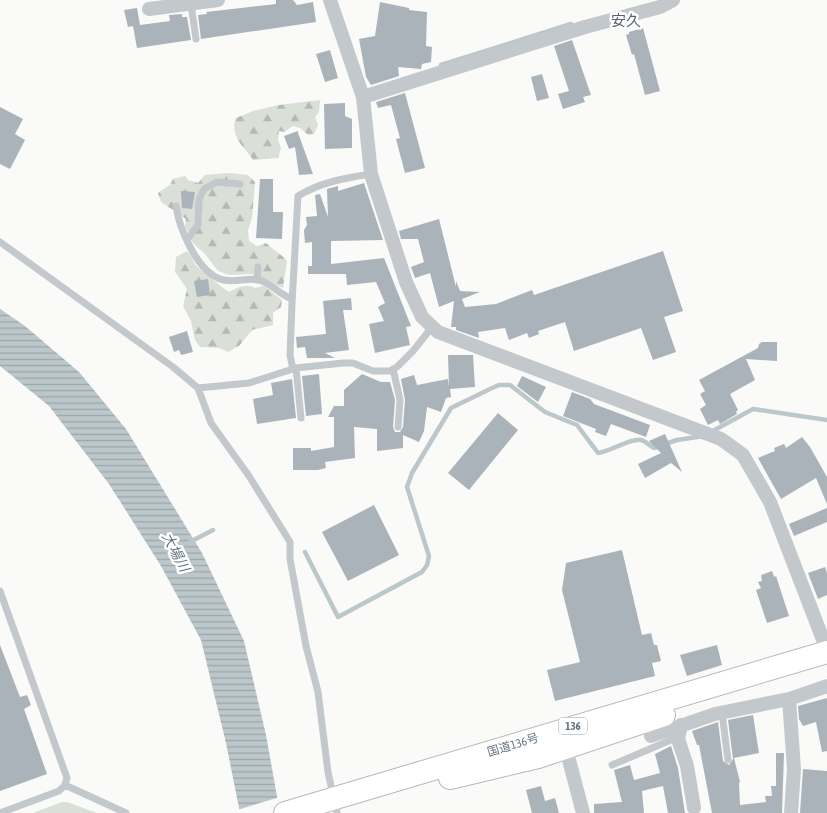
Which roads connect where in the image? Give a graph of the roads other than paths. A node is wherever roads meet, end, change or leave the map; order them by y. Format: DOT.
graph roads {
  1 [pos="218,0"];
  2 [pos="330,0"];
  3 [pos="673,0"];
  4 [pos="191,4"];
  5 [pos="149,10"];
  6 [pos="196,39"];
  7 [pos="362,97"];
  8 [pos="371,174"];
  9 [pos="240,184"];
  10 [pos="176,206"];
  11 [pos="187,240"];
  12 [pos="0,242"];
  13 [pos="258,267"];
  14 [pos="256,280"];
  15 [pos="292,299"];
  16 [pos="432,327"];
  17 [pos="294,368"];
  18 [pos="394,369"];
  19 [pos="198,388"];
  20 [pos="301,418"];
  21 [pos="398,427"];
  22 [pos="0,591"];
  23 [pos="827,651"];
  24 [pos="827,664"];
  25 [pos="827,686"];
  26 [pos="789,699"];
  27 [pos="722,713"];
  28 [pos="680,731"];
  29 [pos="651,736"];
  30 [pos="563,739"];
  31 [pos="728,760"];
  32 [pos="612,765"];
  33 [pos="65,785"];
  34 [pos="332,808"];
  35 [pos="694,808"];
  36 [pos="0,813"];
  37 [pos="126,813"];
  38 [pos="285,813"];
  39 [pos="583,813"];
  40 [pos="791,813"];
  1 -- 4 [label="street"];
  2 -- 7 [label="street"];
  3 -- 7 [label="street"];
  4 -- 5 [label="street"];
  4 -- 6 [label="lane"];
  7 -- 8 [label="street"];
  8 -- 15 [label="lane"];
  8 -- 16 [label="street"];
  9 -- 11 [label="lane"];
  10 -- 11 [label="lane"];
  11 -- 14 [label="lane"];
  12 -- 19 [label="lane"];
  13 -- 14 [label="lane"];
  14 -- 15 [label="lane"];
  15 -- 17 [label="lane"];
  16 -- 18 [label="lane"];
  16 -- 23 [label="street"];
  17 -- 18 [label="lane"];
  17 -- 19 [label="lane"];
  17 -- 20 [label="lane"];
  18 -- 21 [label="lane"];
  19 -- 34 [label="lane"];
  22 -- 33 [label="lane"];
  23 -- 30 [label="highway, 国道136号 / 136"];
  24 -- 30 [label="highway, 国道136号 / 136"];
  25 -- 26 [label="street"];
  26 -- 27 [label="street"];
  26 -- 40 [label="street"];
  27 -- 28 [label="street"];
  27 -- 31 [label="lane"];
  28 -- 29 [label="street"];
  28 -- 32 [label="lane"];
  28 -- 35 [label="street"];
  30 -- 34 [label="highway, 国道136号 / 136"];
  30 -- 39 [label="street"];
  33 -- 36 [label="lane"];
  33 -- 37 [label="lane"];
  34 -- 38 [label="highway, 国道136号 / 136"];
}
